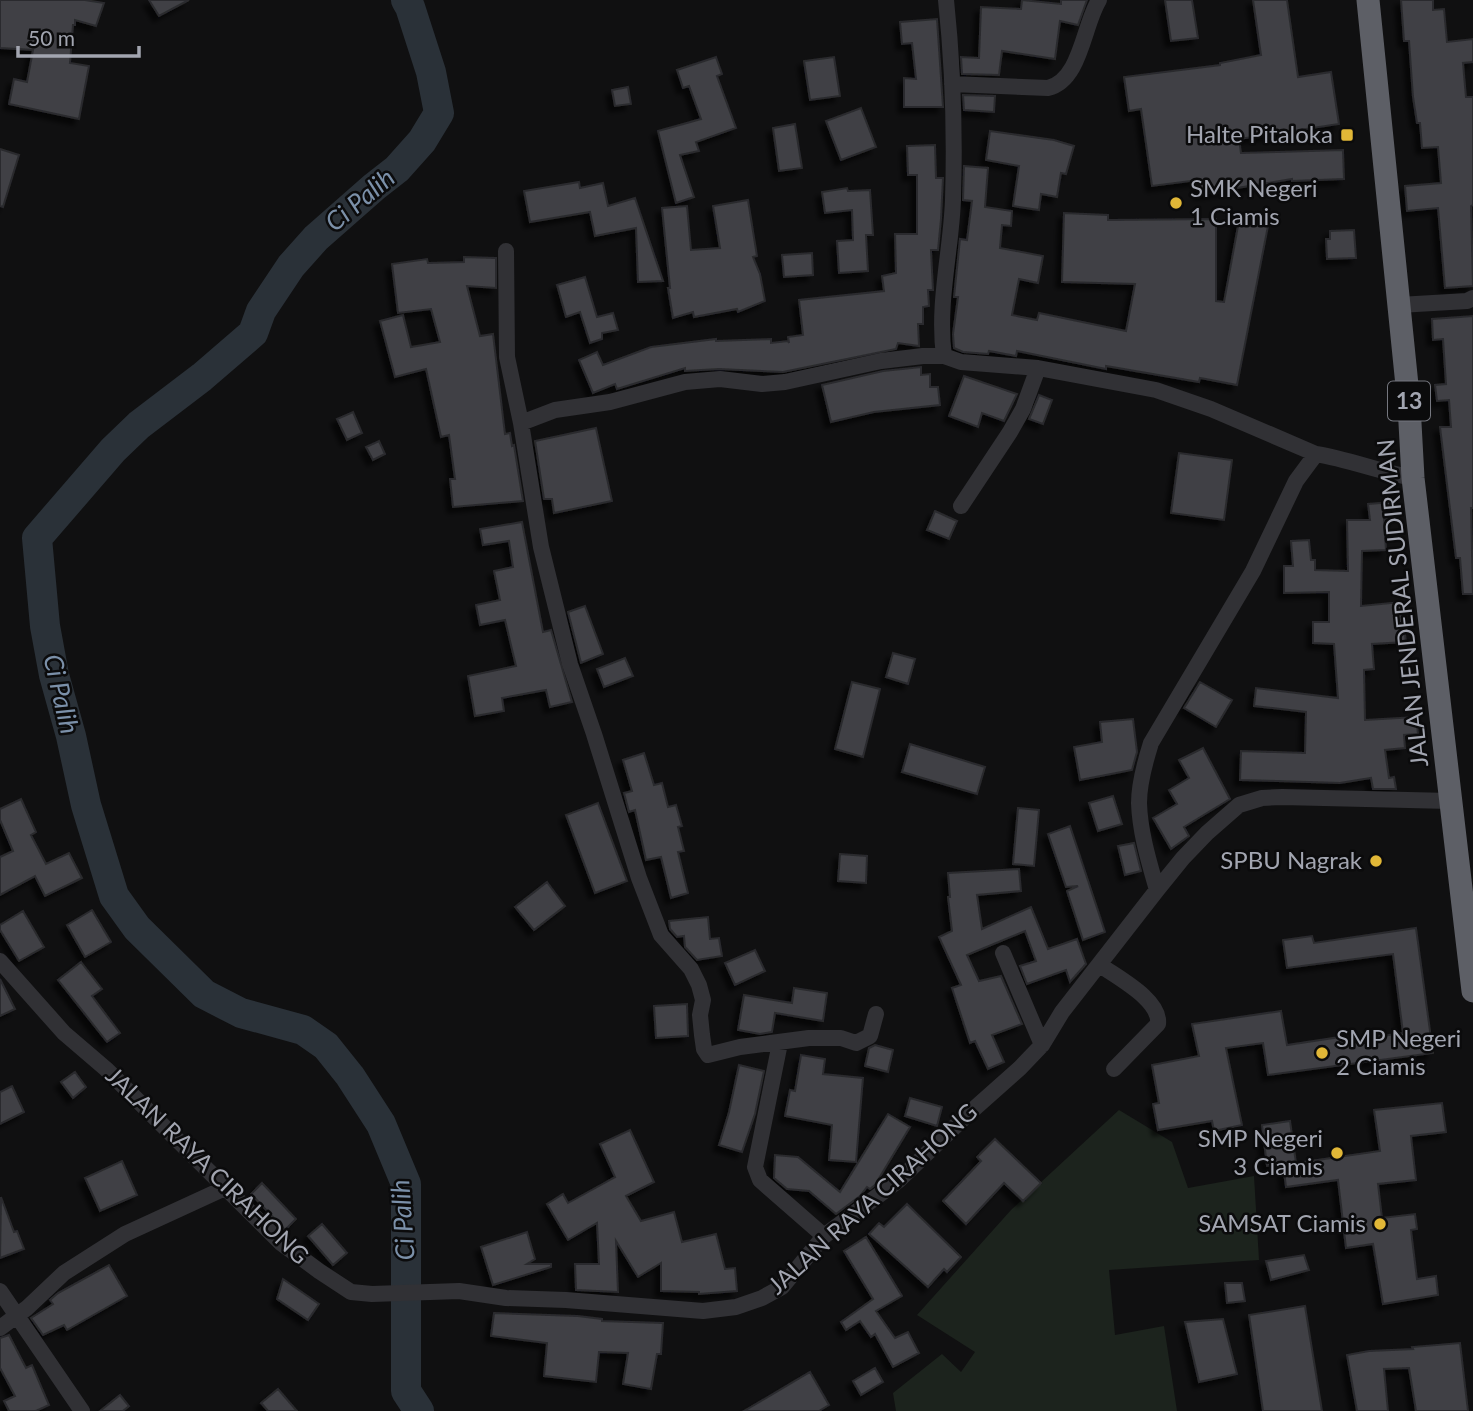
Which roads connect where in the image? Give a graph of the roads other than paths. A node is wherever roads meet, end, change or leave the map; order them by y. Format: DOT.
graph roads {
  1 [pos="946,0"];
  2 [pos="1099,0"];
  3 [pos="1368,0"];
  4 [pos="952,84"];
  5 [pos="506,251"];
  6 [pos="1473,298"];
  7 [pos="1399,305"];
  8 [pos="944,356"];
  9 [pos="1038,368"];
  10 [pos="521,423"];
  11 [pos="1315,454"];
  12 [pos="1413,478"];
  13 [pos="961,506"];
  14 [pos="1450,801"];
  15 [pos="1467,881"];
  16 [pos="1157,890"];
  17 [pos="1003,953"];
  18 [pos="0,961"];
  19 [pos="1100,965"];
  20 [pos="1473,991"];
  21 [pos="876,1014"];
  22 [pos="780,1043"];
  23 [pos="1042,1045"];
  24 [pos="1114,1069"];
  25 [pos="225,1188"];
  26 [pos="824,1236"];
  27 [pos="0,1291"];
  28 [pos="18,1315"];
  29 [pos="0,1328"];
  30 [pos="82,1411"];
  1 -- 4 [label="street"];
  2 -- 4 [label="street"];
  3 -- 7 [label="highway, JALAN JENDERAL SUDIRMAN / 13"];
  4 -- 8 [label="street"];
  5 -- 10 [label="street"];
  6 -- 7 [label="street"];
  7 -- 12 [label="highway, JALAN JENDERAL SUDIRMAN / 13"];
  8 -- 9 [label="street"];
  8 -- 10 [label="street"];
  9 -- 11 [label="street"];
  9 -- 13 [label="street"];
  10 -- 22 [label="street"];
  11 -- 12 [label="street"];
  11 -- 16 [label="street"];
  12 -- 14 [label="highway, JALAN JENDERAL SUDIRMAN / 13"];
  14 -- 15 [label="highway, JALAN JENDERAL SUDIRMAN / 13"];
  14 -- 16 [label="street, JALAN RAYA CIRAHONG"];
  15 -- 20 [label="highway, JALAN JENDERAL SUDIRMAN / 13"];
  16 -- 19 [label="street, JALAN RAYA CIRAHONG"];
  17 -- 23 [label="street"];
  18 -- 25 [label="street, JALAN RAYA CIRAHONG"];
  19 -- 23 [label="street, JALAN RAYA CIRAHONG"];
  19 -- 24 [label="street"];
  21 -- 22 [label="street"];
  22 -- 26 [label="street"];
  23 -- 26 [label="street, JALAN RAYA CIRAHONG"];
  25 -- 26 [label="street, JALAN RAYA CIRAHONG"];
  25 -- 28 [label="street"];
  27 -- 28 [label="street"];
  28 -- 29 [label="street"];
  28 -- 30 [label="street"];
}
